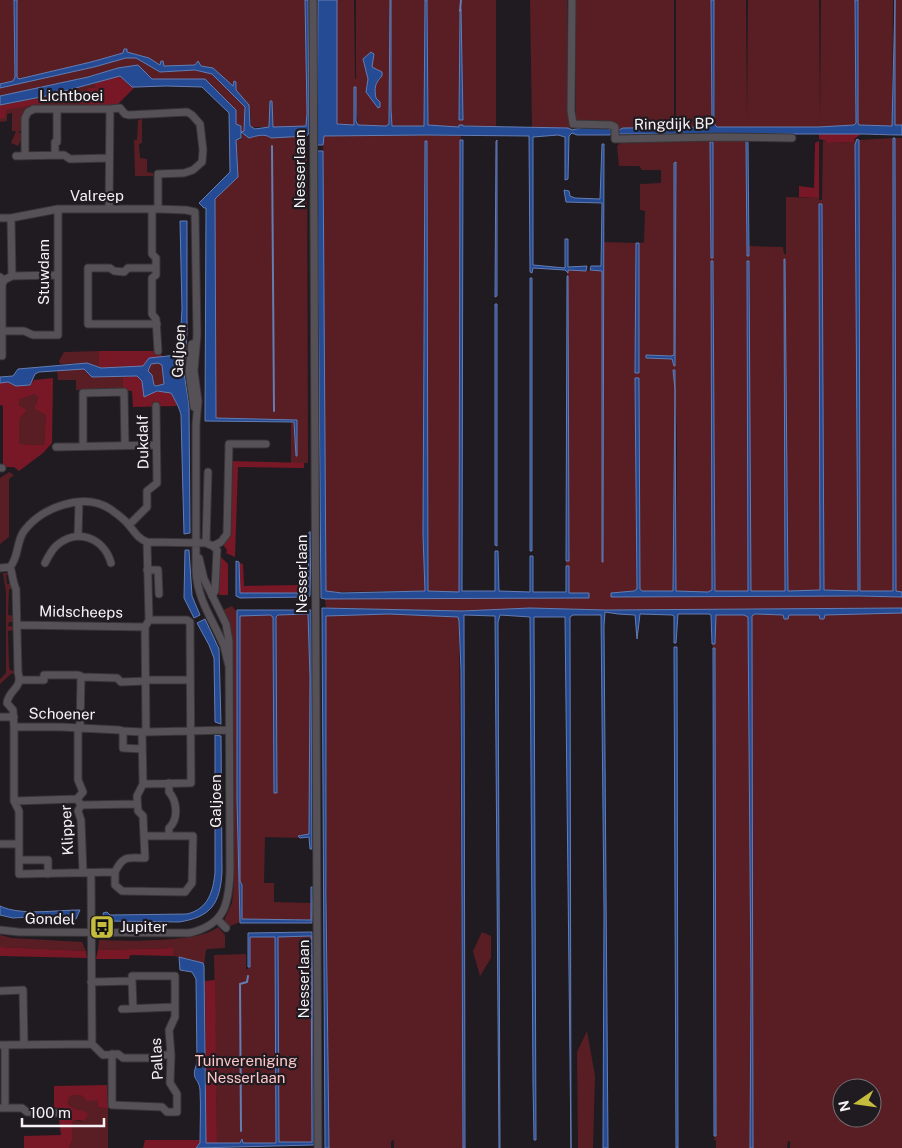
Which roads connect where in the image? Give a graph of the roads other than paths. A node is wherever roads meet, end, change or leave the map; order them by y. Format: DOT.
graph roads {
  1 [pos="313,0"];
  2 [pos="572,0"];
  3 [pos="57,109"];
  4 [pos="110,109"];
  5 [pos="792,138"];
  6 [pos="25,155"];
  7 [pos="55,155"];
  8 [pos="16,156"];
  9 [pos="109,158"];
  10 [pos="58,209"];
  11 [pos="109,209"];
  12 [pos="155,209"];
  13 [pos="194,212"];
  14 [pos="0,218"];
  15 [pos="11,218"];
  16 [pos="156,268"];
  17 [pos="58,275"];
  18 [pos="12,276"];
  19 [pos="2,278"];
  20 [pos="157,324"];
  21 [pos="1,331"];
  22 [pos="158,351"];
  23 [pos="2,356"];
  24 [pos="156,406"];
  25 [pos="266,444"];
  26 [pos="83,445"];
  27 [pos="125,445"];
  28 [pos="156,445"];
  29 [pos="56,446"];
  30 [pos="208,472"];
  31 [pos="79,502"];
  32 [pos="129,525"];
  33 [pos="78,536"];
  34 [pos="147,542"];
  35 [pos="197,543"];
  36 [pos="210,544"];
  37 [pos="45,563"];
  38 [pos="112,564"];
  39 [pos="10,567"];
  40 [pos="0,568"];
  41 [pos="147,571"];
  42 [pos="159,594"];
  43 [pos="212,596"];
  44 [pos="147,624"];
  45 [pos="17,625"];
  46 [pos="229,666"];
  47 [pos="81,677"];
  48 [pos="20,680"];
  49 [pos="190,680"];
  50 [pos="146,681"];
  51 [pos="4,703"];
  52 [pos="0,717"];
  53 [pos="14,717"];
  54 [pos="14,727"];
  55 [pos="79,728"];
  56 [pos="225,730"];
  57 [pos="190,731"];
  58 [pos="123,732"];
  59 [pos="144,732"];
  60 [pos="142,749"];
  61 [pos="169,783"];
  62 [pos="143,784"];
  63 [pos="14,801"];
  64 [pos="79,802"];
  65 [pos="137,804"];
  66 [pos="144,836"];
  67 [pos="169,836"];
  68 [pos="0,844"];
  69 [pos="19,844"];
  70 [pos="19,860"];
  71 [pos="116,872"];
  72 [pos="91,873"];
  73 [pos="48,874"];
  74 [pos="83,874"];
  75 [pos="217,919"];
  76 [pos="226,928"];
  77 [pos="0,930"];
  78 [pos="91,933"];
  79 [pos="132,981"];
  80 [pos="91,982"];
  81 [pos="0,990"];
  82 [pos="175,1007"];
  83 [pos="133,1008"];
  84 [pos="122,1009"];
  85 [pos="24,1044"];
  86 [pos="92,1044"];
  87 [pos="3,1045"];
  88 [pos="112,1054"];
  89 [pos="171,1055"];
  90 [pos="3,1108"];
  91 [pos="60,1113"];
  92 [pos="318,1148"];
  1 -- 92 [label="street, Nesserlaan"];
  2 -- 5 [label="street, Ringdijk BP"];
  3 -- 4 [label="street, Lichtboei"];
  3 -- 6 [label="street, Lichtboei"];
  3 -- 7 [label="street"];
  4 -- 9 [label="street, Lichtboei"];
  4 -- 12 [label="street"];
  6 -- 7 [label="street"];
  6 -- 8 [label="street"];
  7 -- 9 [label="street"];
  9 -- 11 [label="street, Lichtboei"];
  10 -- 11 [label="street, Valreep"];
  10 -- 15 [label="street, Valreep"];
  10 -- 17 [label="street, Stuwdam"];
  11 -- 12 [label="street, Valreep"];
  12 -- 13 [label="street, Valreep"];
  12 -- 16 [label="street"];
  13 -- 35 [label="street, Galjoen"];
  14 -- 15 [label="street, Valreep"];
  15 -- 18 [label="street"];
  16 -- 20 [label="street"];
  16 -- 20 [label="street"];
  17 -- 18 [label="street"];
  17 -- 21 [label="street, Stuwdam"];
  18 -- 19 [label="street"];
  19 -- 21 [label="street"];
  20 -- 22 [label="street"];
  21 -- 23 [label="street"];
  24 -- 28 [label="street, Dukdalf"];
  25 -- 36 [label="street"];
  26 -- 27 [label="street"];
  26 -- 27 [label="street"];
  26 -- 29 [label="street"];
  27 -- 28 [label="street"];
  28 -- 32 [label="street, Dukdalf"];
  30 -- 36 [label="street"];
  31 -- 32 [label="street"];
  31 -- 33 [label="street"];
  31 -- 39 [label="street"];
  32 -- 34 [label="street"];
  33 -- 37 [label="street"];
  33 -- 38 [label="street"];
  34 -- 35 [label="street"];
  34 -- 41 [label="street"];
  35 -- 36 [label="street"];
  35 -- 43 [label="street, Galjoen"];
  35 -- 46 [label="street, Galjoen"];
  36 -- 43 [label="street"];
  39 -- 40 [label="street"];
  39 -- 45 [label="street"];
  41 -- 42 [label="street"];
  41 -- 44 [label="street"];
  43 -- 46 [label="street, Galjoen"];
  44 -- 45 [label="street, Midscheeps"];
  44 -- 49 [label="street, Midscheeps"];
  44 -- 50 [label="street"];
  45 -- 48 [label="street"];
  46 -- 56 [label="street, Galjoen"];
  47 -- 48 [label="street"];
  47 -- 50 [label="street"];
  47 -- 55 [label="street"];
  48 -- 51 [label="street"];
  49 -- 50 [label="street"];
  49 -- 57 [label="street"];
  50 -- 59 [label="street"];
  51 -- 53 [label="street"];
  52 -- 53 [label="street"];
  53 -- 54 [label="street"];
  54 -- 55 [label="street, Schoener"];
  54 -- 63 [label="street, Schoener"];
  55 -- 58 [label="street, Schoener"];
  55 -- 64 [label="street, Klipper"];
  56 -- 57 [label="street, Schoener"];
  56 -- 75 [label="street, Galjoen"];
  57 -- 59 [label="street, Schoener"];
  57 -- 61 [label="street"];
  58 -- 59 [label="street, Schoener"];
  58 -- 60 [label="street"];
  59 -- 60 [label="street"];
  60 -- 62 [label="street"];
  61 -- 62 [label="street"];
  61 -- 67 [label="street"];
  62 -- 65 [label="street"];
  63 -- 64 [label="street"];
  63 -- 69 [label="street, Schoener"];
  64 -- 65 [label="street"];
  64 -- 74 [label="street, Klipper"];
  65 -- 66 [label="street"];
  66 -- 67 [label="street"];
  66 -- 71 [label="street"];
  67 -- 71 [label="street"];
  68 -- 69 [label="street"];
  69 -- 70 [label="street, Schoener"];
  70 -- 73 [label="street"];
  70 -- 73 [label="street"];
  71 -- 72 [label="street"];
  72 -- 74 [label="street"];
  72 -- 78 [label="street"];
  73 -- 74 [label="street"];
  75 -- 76 [label="street"];
  75 -- 78 [label="street, Gondel"];
  77 -- 78 [label="street, Gondel"];
  78 -- 80 [label="street"];
  79 -- 80 [label="street"];
  79 -- 82 [label="street, Pallas"];
  79 -- 83 [label="street"];
  80 -- 86 [label="street"];
  81 -- 85 [label="street"];
  82 -- 83 [label="street"];
  82 -- 89 [label="street, Pallas"];
  83 -- 84 [label="street"];
  85 -- 86 [label="street"];
  85 -- 87 [label="street"];
  86 -- 88 [label="street"];
  87 -- 90 [label="street"];
  88 -- 89 [label="street"];
  88 -- 89 [label="street, Pallas"];
  90 -- 91 [label="street"];
}
